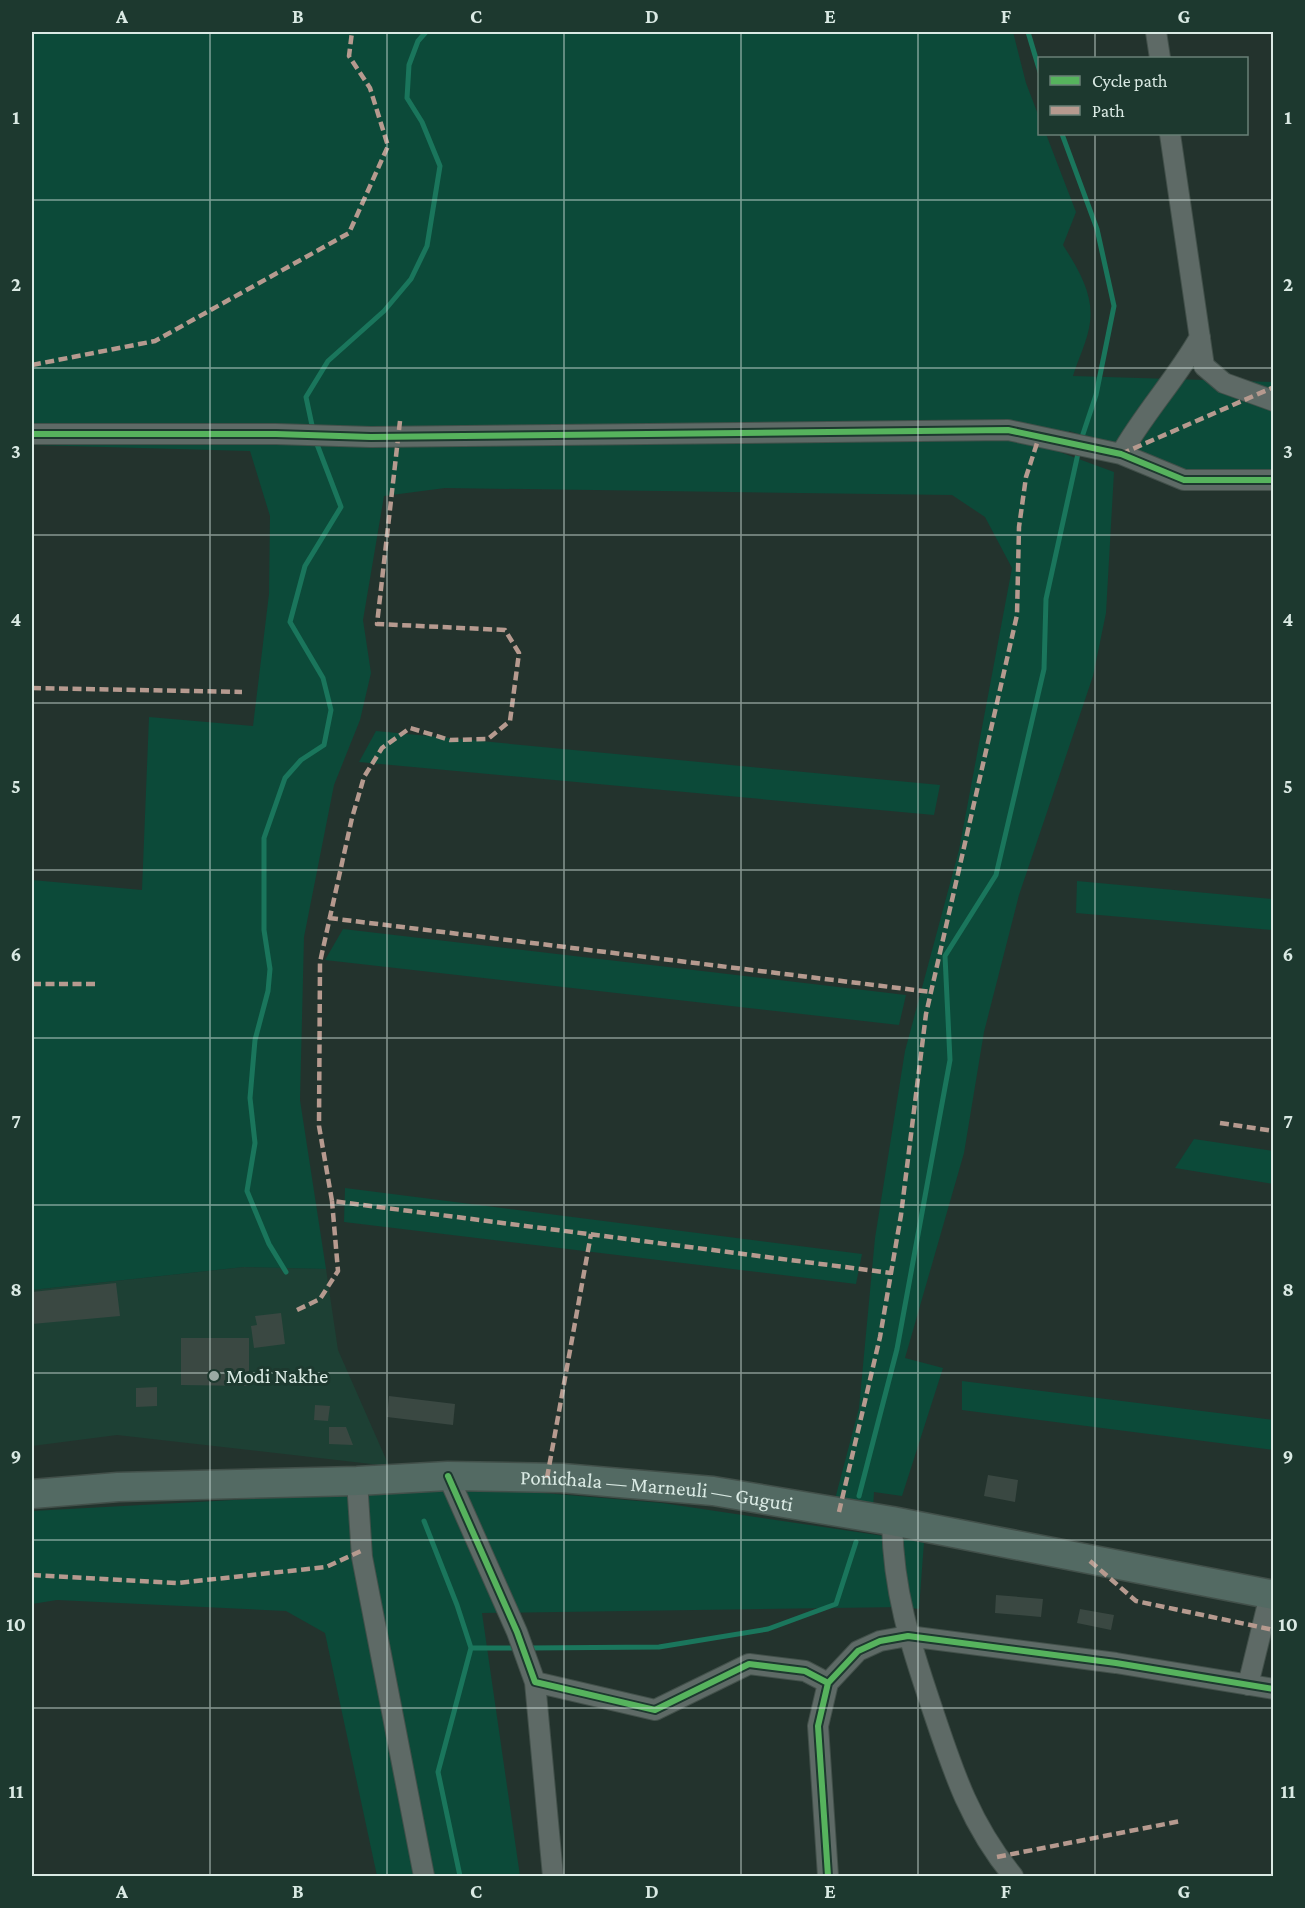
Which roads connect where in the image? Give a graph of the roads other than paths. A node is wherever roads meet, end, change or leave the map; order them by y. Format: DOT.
graph roads {
  1 [pos="1156,32"];
  2 [pos="1160,57"];
  3 [pos="1170,135"];
  4 [pos="1200,337"];
  5 [pos="1274,401"];
  6 [pos="32,434"];
  7 [pos="1121,454"];
  8 [pos="1274,480"];
  9 [pos="448,1476"];
  10 [pos="357,1481"];
  11 [pos="32,1494"];
  12 [pos="892,1521"];
  13 [pos="1272,1595"];
  14 [pos="908,1636"];
  15 [pos="536,1682"];
  16 [pos="828,1683"];
  17 [pos="1248,1685"];
  18 [pos="1274,1689"];
  19 [pos="424,1876"];
  20 [pos="553,1876"];
  21 [pos="828,1876"];
  22 [pos="1013,1876"];
  1 -- 2 [label="street"];
  3 -- 4 [label="street"];
  4 -- 5 [label="street"];
  4 -- 7 [label="street"];
  6 -- 7 [label="street"];
  7 -- 8 [label="street"];
  9 -- 10 [label="highway, Ponichala — Marneuli — Guguti"];
  9 -- 12 [label="highway, Ponichala — Marneuli — Guguti"];
  9 -- 15 [label="street"];
  10 -- 11 [label="highway, Ponichala — Marneuli — Guguti"];
  10 -- 19 [label="street"];
  12 -- 13 [label="highway, Ponichala — Marneuli — Guguti"];
  12 -- 14 [label="street"];
  13 -- 17 [label="street"];
  14 -- 16 [label="street"];
  14 -- 17 [label="street"];
  14 -- 22 [label="street"];
  15 -- 16 [label="street"];
  15 -- 20 [label="street"];
  16 -- 21 [label="street"];
  17 -- 18 [label="street"];
}
